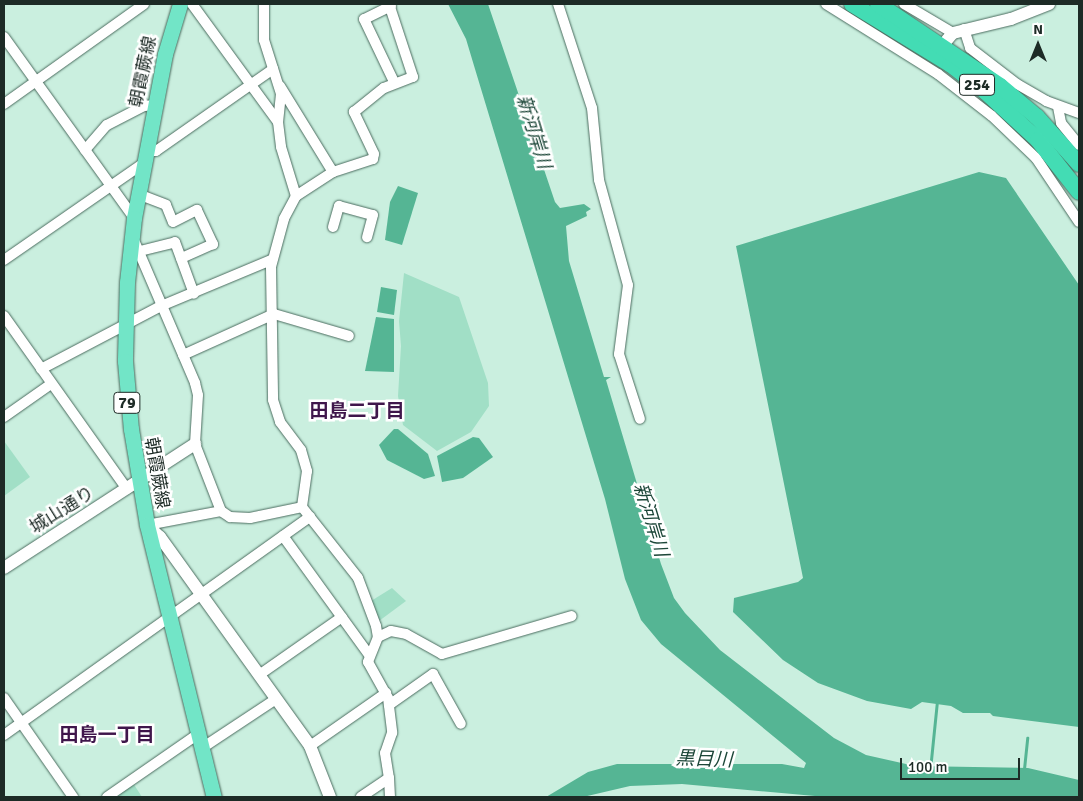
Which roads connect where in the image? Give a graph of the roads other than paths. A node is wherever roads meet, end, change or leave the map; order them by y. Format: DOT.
graph roads {
  1 [pos="144,4"];
  2 [pos="180,4"];
  3 [pos="192,4"];
  4 [pos="264,4"];
  5 [pos="558,4"];
  6 [pos="826,4"];
  7 [pos="852,4"];
  8 [pos="878,4"];
  9 [pos="904,4"];
  10 [pos="1049,4"];
  11 [pos="390,5"];
  12 [pos="4,37"];
  13 [pos="948,40"];
  14 [pos="273,70"];
  15 [pos="35,81"];
  16 [pos="394,82"];
  17 [pos="251,85"];
  18 [pos="280,86"];
  19 [pos="4,104"];
  20 [pos="155,105"];
  21 [pos="1058,107"];
  22 [pos="1079,113"];
  23 [pos="278,122"];
  24 [pos="1079,145"];
  25 [pos="86,150"];
  26 [pos="145,157"];
  27 [pos="1079,164"];
  28 [pos="333,172"];
  29 [pos="110,184"];
  30 [pos="1079,192"];
  31 [pos="138,194"];
  32 [pos="296,196"];
  33 [pos="134,218"];
  34 [pos="1079,222"];
  35 [pos="333,227"];
  36 [pos="131,236"];
  37 [pos="367,237"];
  38 [pos="140,251"];
  39 [pos="181,258"];
  40 [pos="4,260"];
  41 [pos="272,260"];
  42 [pos="194,294"];
  43 [pos="161,306"];
  44 [pos="274,314"];
  45 [pos="4,316"];
  46 [pos="125,323"];
  47 [pos="349,336"];
  48 [pos="183,355"];
  49 [pos="41,369"];
  50 [pos="51,384"];
  51 [pos="4,417"];
  52 [pos="640,419"];
  53 [pos="195,444"];
  54 [pos="133,485"];
  55 [pos="302,507"];
  56 [pos="221,511"];
  57 [pos="310,517"];
  58 [pos="147,525"];
  59 [pos="283,536"];
  60 [pos="4,568"];
  61 [pos="202,596"];
  62 [pos="572,616"];
  63 [pos="170,617"];
  64 [pos="342,617"];
  65 [pos="378,637"];
  66 [pos="370,656"];
  67 [pos="259,675"];
  68 [pos="386,693"];
  69 [pos="4,698"];
  70 [pos="276,699"];
  71 [pos="388,705"];
  72 [pos="21,723"];
  73 [pos="461,724"];
  74 [pos="4,735"];
  75 [pos="200,741"];
  76 [pos="310,746"];
  77 [pos="389,778"];
  78 [pos="73,797"];
  79 [pos="107,797"];
  80 [pos="214,797"];
  81 [pos="330,797"];
  82 [pos="361,797"];
  83 [pos="390,797"];
  1 -- 15 [label="street"];
  2 -- 20 [label="main road, 朝霞蕨線 / 79"];
  3 -- 17 [label="street"];
  4 -- 14 [label="street"];
  5 -- 52 [label="street"];
  6 -- 34 [label="street"];
  7 -- 13 [label="highway, 254"];
  8 -- 13 [label="highway, 254"];
  9 -- 13 [label="street"];
  10 -- 13 [label="street"];
  11 -- 16 [label="street"];
  11 -- 16 [label="street"];
  12 -- 15 [label="street"];
  13 -- 21 [label="street"];
  13 -- 27 [label="highway, 254"];
  13 -- 30 [label="highway, 254"];
  14 -- 17 [label="street"];
  14 -- 18 [label="street"];
  15 -- 19 [label="street"];
  15 -- 25 [label="street"];
  16 -- 28 [label="street"];
  17 -- 23 [label="street"];
  17 -- 26 [label="street"];
  18 -- 23 [label="street"];
  18 -- 28 [label="street"];
  20 -- 25 [label="street"];
  20 -- 26 [label="main road, 朝霞蕨線 / 79"];
  21 -- 22 [label="street"];
  21 -- 24 [label="street"];
  23 -- 32 [label="street"];
  25 -- 29 [label="street"];
  26 -- 29 [label="street"];
  26 -- 31 [label="main road, 朝霞蕨線 / 79"];
  28 -- 32 [label="street"];
  29 -- 33 [label="street"];
  29 -- 40 [label="street"];
  31 -- 33 [label="main road, 朝霞蕨線 / 79"];
  31 -- 39 [label="street"];
  32 -- 41 [label="street"];
  33 -- 36 [label="main road, 朝霞蕨線 / 79"];
  35 -- 37 [label="street"];
  36 -- 38 [label="street"];
  36 -- 46 [label="main road, 朝霞蕨線 / 79"];
  38 -- 39 [label="street"];
  38 -- 43 [label="street"];
  39 -- 42 [label="street"];
  41 -- 42 [label="street"];
  41 -- 44 [label="street"];
  42 -- 43 [label="street"];
  43 -- 46 [label="street"];
  43 -- 48 [label="street"];
  44 -- 47 [label="street"];
  44 -- 48 [label="street"];
  44 -- 55 [label="street"];
  45 -- 49 [label="street"];
  46 -- 49 [label="street"];
  46 -- 54 [label="main road, 朝霞蕨線 / 79"];
  48 -- 53 [label="street"];
  49 -- 50 [label="street"];
  50 -- 51 [label="street"];
  50 -- 54 [label="street"];
  53 -- 54 [label="street, 城山通り"];
  53 -- 56 [label="street"];
  54 -- 58 [label="main road, 朝霞蕨線 / 79"];
  54 -- 60 [label="street, 城山通り"];
  55 -- 56 [label="street"];
  55 -- 57 [label="street"];
  56 -- 58 [label="street"];
  57 -- 59 [label="street"];
  57 -- 65 [label="street"];
  58 -- 61 [label="street"];
  58 -- 63 [label="main road, 朝霞蕨線 / 79"];
  59 -- 61 [label="street"];
  59 -- 64 [label="street"];
  61 -- 63 [label="street"];
  61 -- 67 [label="street"];
  62 -- 65 [label="street"];
  63 -- 72 [label="street"];
  63 -- 75 [label="main road, 朝霞蕨線 / 79"];
  64 -- 66 [label="street"];
  64 -- 67 [label="street"];
  65 -- 66 [label="street"];
  66 -- 68 [label="street"];
  67 -- 70 [label="street"];
  68 -- 71 [label="street"];
  68 -- 76 [label="street"];
  69 -- 72 [label="street"];
  70 -- 75 [label="street"];
  70 -- 76 [label="street"];
  71 -- 73 [label="street"];
  71 -- 77 [label="street"];
  72 -- 74 [label="street"];
  72 -- 78 [label="street"];
  75 -- 79 [label="street"];
  75 -- 80 [label="main road, 朝霞蕨線 / 79"];
  76 -- 81 [label="street"];
  77 -- 82 [label="street"];
  77 -- 83 [label="street"];
}
